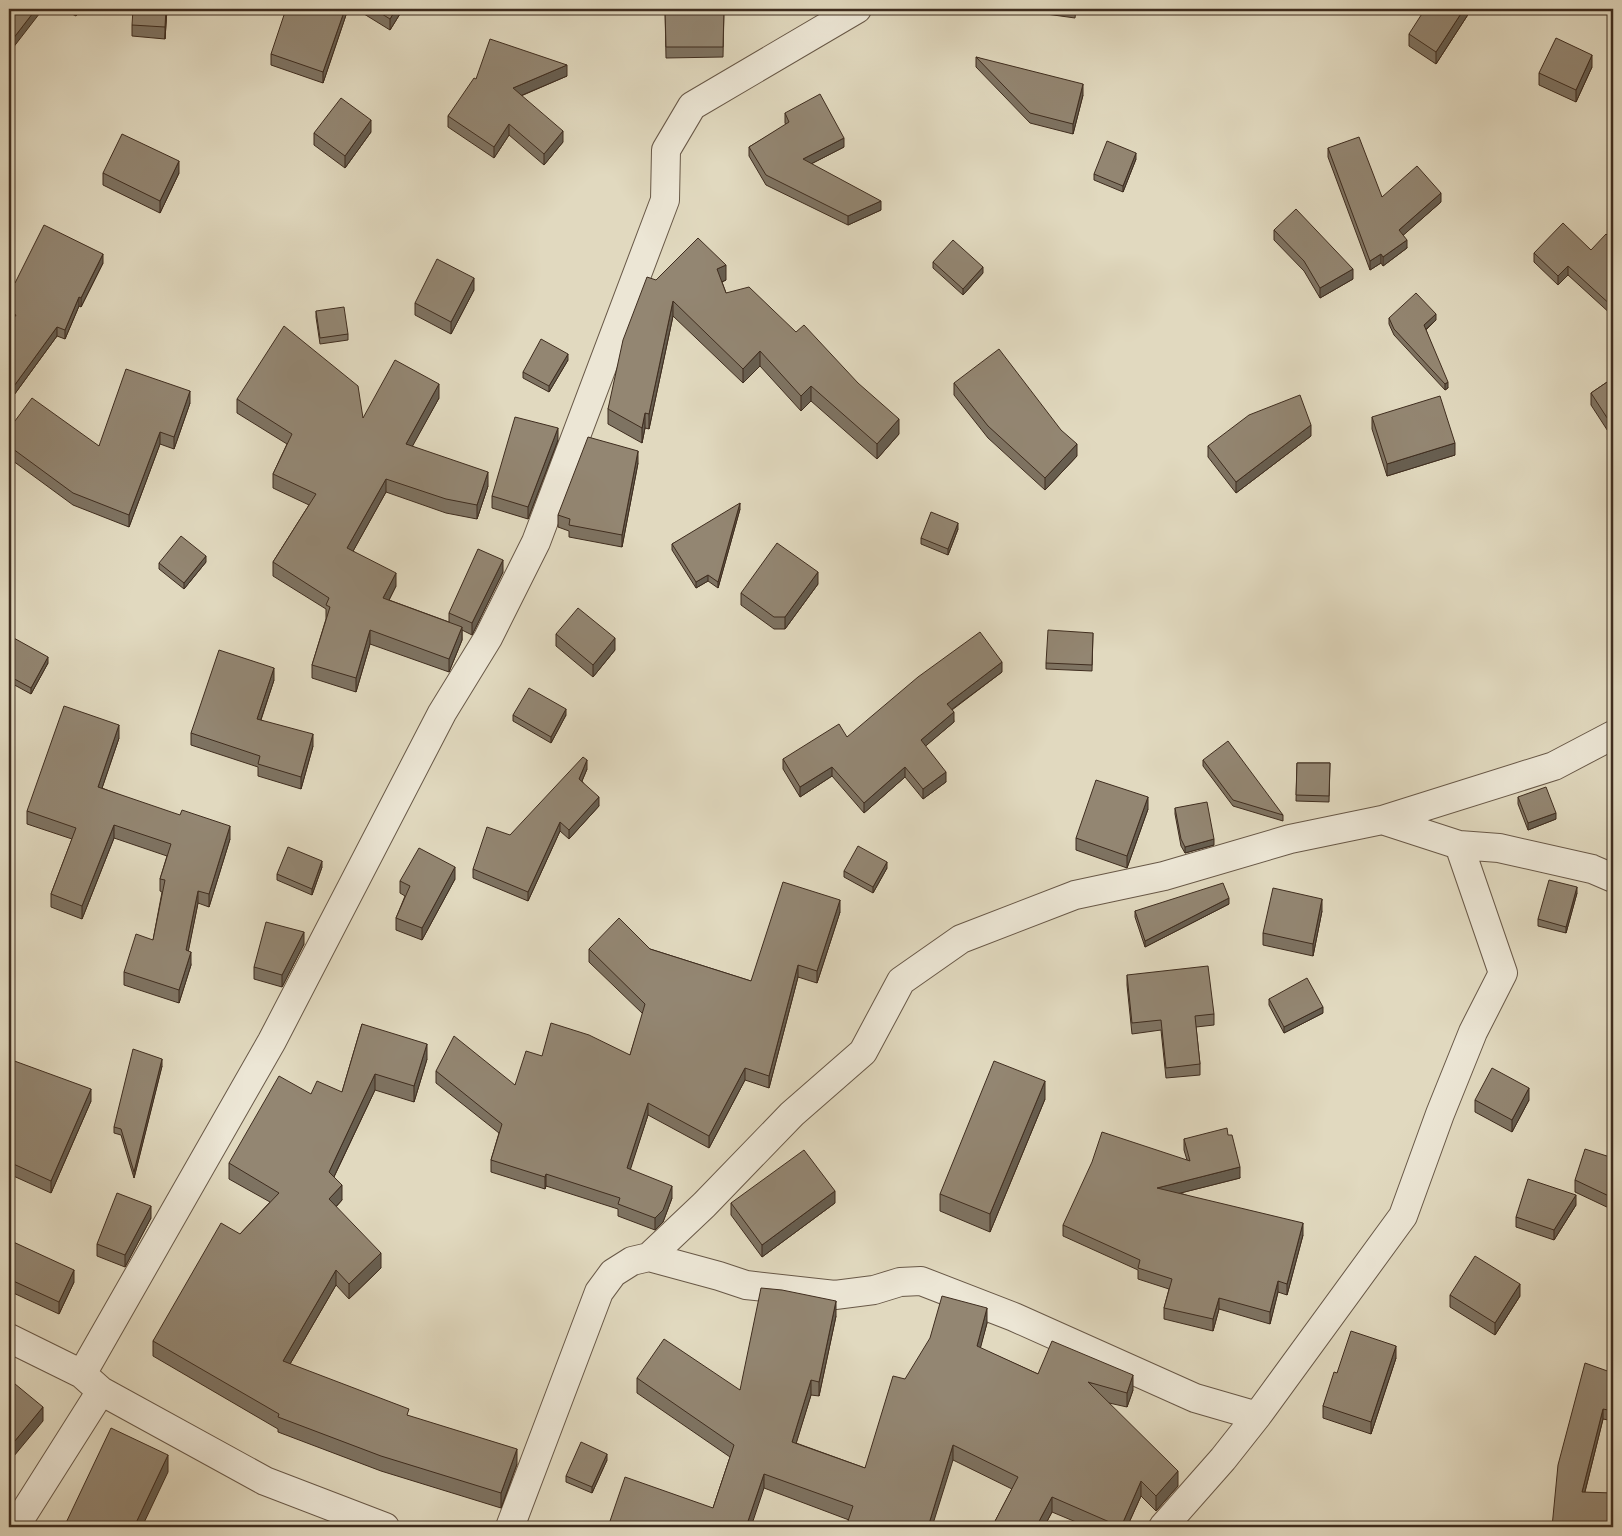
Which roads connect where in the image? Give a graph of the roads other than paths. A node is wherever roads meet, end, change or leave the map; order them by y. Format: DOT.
graph roads {
  1 [pos="857,9"];
  2 [pos="1613,735"];
  3 [pos="1382,820"];
  4 [pos="1459,845"];
  5 [pos="1613,878"];
  6 [pos="649,1257"];
  7 [pos="9,1338"];
  8 [pos="92,1382"];
  9 [pos="1257,1416"];
  10 [pos="15,1527"];
  11 [pos="385,1527"];
  12 [pos="510,1527"];
  13 [pos="1163,1527"];
  1 -- 8 [label="street"];
  2 -- 3 [label="street"];
  3 -- 4 [label="street"];
  3 -- 6 [label="street"];
  4 -- 5 [label="street"];
  4 -- 9 [label="street"];
  6 -- 9 [label="street"];
  6 -- 12 [label="street"];
  7 -- 8 [label="street"];
  8 -- 10 [label="street"];
  8 -- 11 [label="street"];
  9 -- 13 [label="street"];
}
